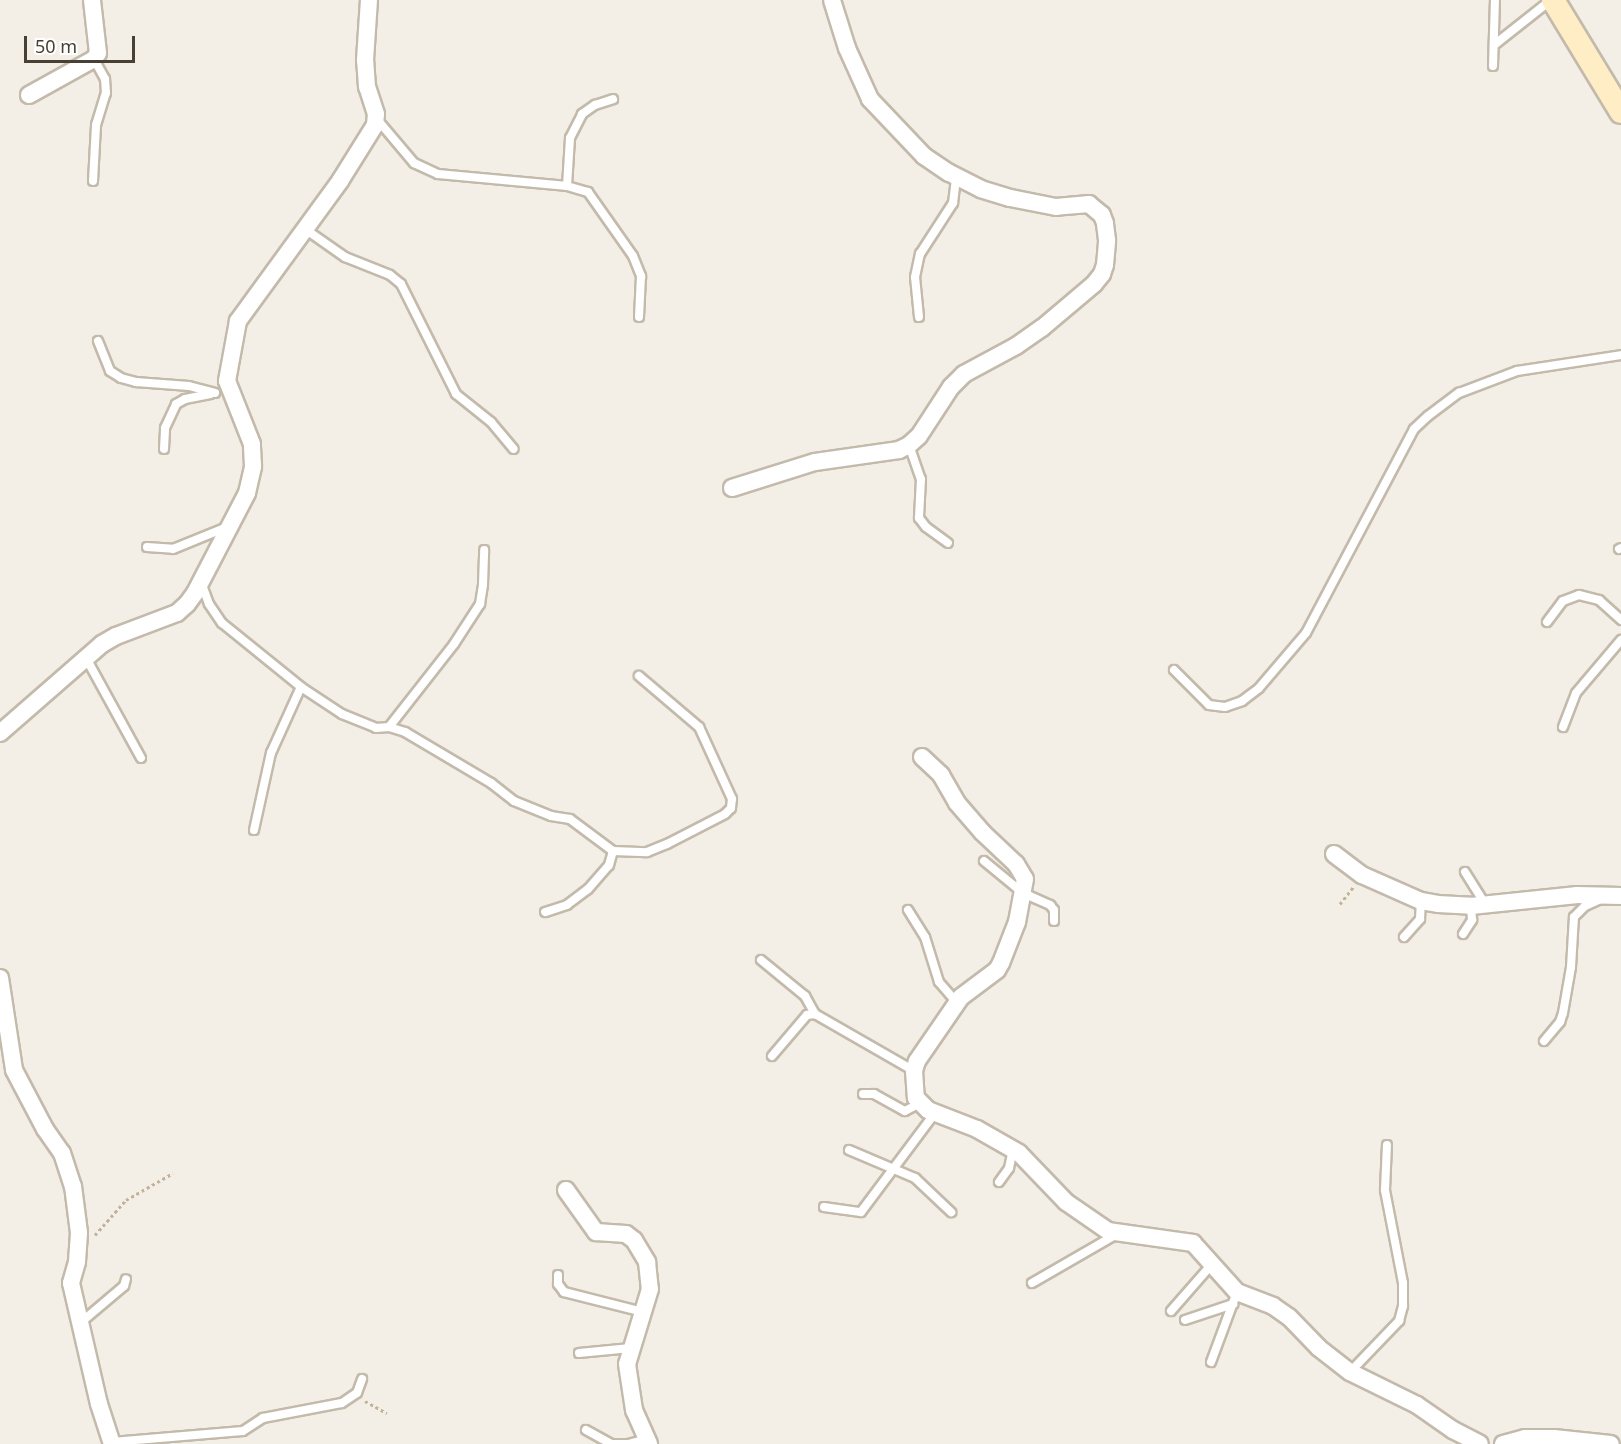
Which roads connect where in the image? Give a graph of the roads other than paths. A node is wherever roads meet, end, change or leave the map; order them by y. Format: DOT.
graph roads {
  1 [pos="92,0"];
  2 [pos="369,0"];
  3 [pos="832,0"];
  4 [pos="1495,0"];
  5 [pos="1552,0"];
  6 [pos="1494,45"];
  7 [pos="94,59"];
  8 [pos="1493,66"];
  9 [pos="29,95"];
  10 [pos="613,99"];
  11 [pos="1621,112"];
  12 [pos="376,118"];
  13 [pos="956,177"];
  14 [pos="93,181"];
  15 [pos="567,186"];
  16 [pos="305,229"];
  17 [pos="919,317"];
  18 [pos="639,318"];
  19 [pos="98,341"];
  20 [pos="1621,355"];
  21 [pos="222,392"];
  22 [pos="909,445"];
  23 [pos="164,449"];
  24 [pos="514,449"];
  25 [pos="732,488"];
  26 [pos="230,525"];
  27 [pos="948,543"];
  28 [pos="147,547"];
  29 [pos="484,550"];
  30 [pos="201,582"];
  31 [pos="1621,620"];
  32 [pos="1547,622"];
  33 [pos="1621,640"];
  34 [pos="86,657"];
  35 [pos="1174,670"];
  36 [pos="639,676"];
  37 [pos="302,687"];
  38 [pos="1563,726"];
  39 [pos="389,727"];
  40 [pos="0,733"];
  41 [pos="922,757"];
  42 [pos="141,758"];
  43 [pos="254,830"];
  44 [pos="613,851"];
  45 [pos="1334,854"];
  46 [pos="984,861"];
  47 [pos="1465,872"];
  48 [pos="1023,893"];
  49 [pos="1615,896"];
  50 [pos="1421,901"];
  51 [pos="1478,905"];
  52 [pos="908,910"];
  53 [pos="545,912"];
  54 [pos="1054,921"];
  55 [pos="1463,934"];
  56 [pos="1404,937"];
  57 [pos="761,960"];
  58 [pos="0,978"];
  59 [pos="957,1003"];
  60 [pos="815,1014"];
  61 [pos="1544,1041"];
  62 [pos="772,1056"];
  63 [pos="914,1071"];
  64 [pos="863,1094"];
  65 [pos="920,1103"];
  66 [pos="935,1113"];
  67 [pos="1387,1145"];
  68 [pos="1013,1149"];
  69 [pos="849,1150"];
  70 [pos="894,1169"];
  71 [pos="999,1182"];
  72 [pos="566,1190"];
  73 [pos="824,1207"];
  74 [pos="951,1212"];
  75 [pos="1117,1233"];
  76 [pos="1212,1264"];
  77 [pos="558,1275"];
  78 [pos="126,1279"];
  79 [pos="1032,1283"];
  80 [pos="1235,1298"];
  81 [pos="1171,1311"];
  82 [pos="643,1312"];
  83 [pos="1185,1320"];
  84 [pos="79,1324"];
  85 [pos="631,1348"];
  86 [pos="579,1353"];
  87 [pos="1211,1362"];
  88 [pos="1350,1372"];
  89 [pos="362,1379"];
  90 [pos="586,1430"];
  91 [pos="648,1441"];
  92 [pos="112,1443"];
  93 [pos="1480,1444"];
  94 [pos="1504,1444"];
  95 [pos="1611,1444"];
  1 -- 7 [label="street"];
  2 -- 12 [label="street"];
  3 -- 13 [label="street"];
  4 -- 6 [label="lane"];
  5 -- 6 [label="lane"];
  5 -- 11 [label="street"];
  6 -- 8 [label="lane"];
  7 -- 9 [label="street"];
  7 -- 14 [label="lane"];
  10 -- 15 [label="lane"];
  12 -- 15 [label="lane"];
  12 -- 16 [label="street"];
  13 -- 17 [label="lane"];
  13 -- 22 [label="street"];
  15 -- 18 [label="lane"];
  16 -- 21 [label="street"];
  16 -- 24 [label="lane"];
  19 -- 21 [label="lane"];
  20 -- 35 [label="lane"];
  21 -- 23 [label="lane"];
  21 -- 26 [label="street"];
  22 -- 25 [label="street"];
  22 -- 27 [label="lane"];
  26 -- 28 [label="lane"];
  26 -- 30 [label="street"];
  29 -- 39 [label="lane"];
  30 -- 34 [label="street"];
  30 -- 37 [label="lane"];
  31 -- 32 [label="lane"];
  33 -- 38 [label="lane"];
  34 -- 40 [label="street"];
  34 -- 42 [label="lane"];
  36 -- 44 [label="lane"];
  37 -- 39 [label="lane"];
  37 -- 43 [label="lane"];
  39 -- 44 [label="lane"];
  41 -- 48 [label="street"];
  44 -- 53 [label="lane"];
  45 -- 50 [label="street"];
  46 -- 48 [label="lane"];
  47 -- 51 [label="lane"];
  48 -- 54 [label="lane"];
  48 -- 59 [label="street"];
  49 -- 51 [label="street"];
  49 -- 61 [label="lane"];
  50 -- 51 [label="street"];
  50 -- 56 [label="lane"];
  51 -- 55 [label="lane"];
  52 -- 59 [label="lane"];
  57 -- 60 [label="lane"];
  58 -- 84 [label="street"];
  59 -- 63 [label="street"];
  60 -- 62 [label="lane"];
  60 -- 63 [label="lane"];
  63 -- 65 [label="street"];
  64 -- 65 [label="lane"];
  65 -- 66 [label="street"];
  66 -- 68 [label="street"];
  66 -- 70 [label="lane"];
  67 -- 88 [label="lane"];
  68 -- 71 [label="lane"];
  68 -- 75 [label="street"];
  69 -- 70 [label="lane"];
  70 -- 73 [label="lane"];
  70 -- 74 [label="lane"];
  72 -- 82 [label="street"];
  75 -- 76 [label="street"];
  75 -- 79 [label="lane"];
  76 -- 80 [label="street"];
  76 -- 81 [label="lane"];
  77 -- 82 [label="lane"];
  78 -- 84 [label="lane"];
  80 -- 83 [label="lane"];
  80 -- 87 [label="lane"];
  80 -- 88 [label="street"];
  82 -- 85 [label="street"];
  84 -- 92 [label="street"];
  85 -- 86 [label="lane"];
  85 -- 91 [label="street"];
  88 -- 93 [label="street"];
  89 -- 92 [label="lane"];
  90 -- 91 [label="lane"];
  94 -- 95 [label="street"];
}
